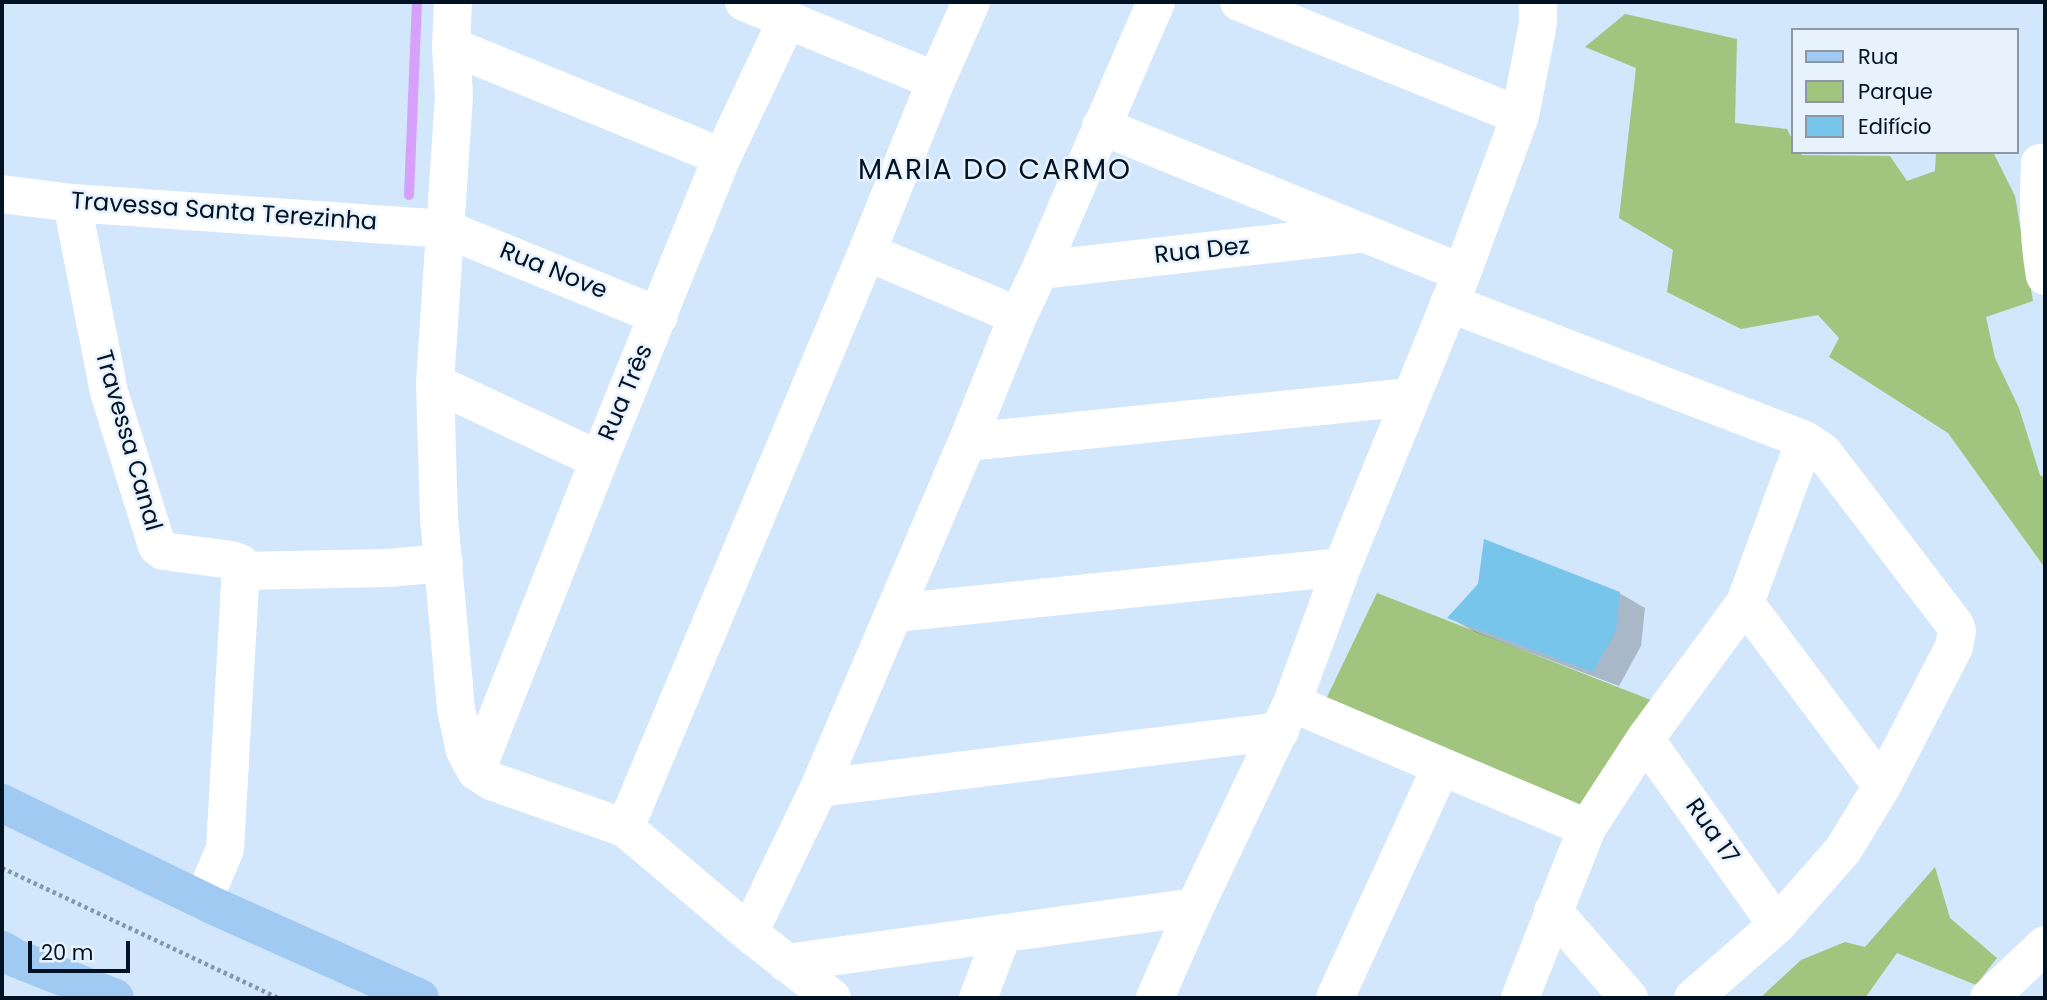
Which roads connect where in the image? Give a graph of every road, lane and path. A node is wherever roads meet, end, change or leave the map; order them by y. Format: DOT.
graph roads {
  1 [pos="453,2"];
  2 [pos="744,2"];
  3 [pos="971,2"];
  4 [pos="1156,2"];
  5 [pos="1239,2"];
  6 [pos="1538,2"];
  7 [pos="787,20"];
  8 [pos="451,46"];
  9 [pos="936,81"];
  10 [pos="1520,116"];
  11 [pos="1101,126"];
  12 [pos="722,157"];
  13 [pos="2034,157"];
  14 [pos="2,194"];
  15 [pos="72,203"];
  16 [pos="446,229"];
  17 [pos="1363,234"];
  18 [pos="867,252"];
  19 [pos="1040,270"];
  20 [pos="2045,276"];
  21 [pos="1456,288"];
  22 [pos="659,316"];
  23 [pos="1018,316"];
  24 [pos="435,383"];
  25 [pos="1410,397"];
  26 [pos="1805,440"];
  27 [pos="967,442"];
  28 [pos="599,460"];
  29 [pos="444,564"];
  30 [pos="1342,566"];
  31 [pos="241,571"];
  32 [pos="1745,603"];
  33 [pos="894,613"];
  34 [pos="1286,717"];
  35 [pos="1645,738"];
  36 [pos="1441,767"];
  37 [pos="477,771"];
  38 [pos="1882,786"];
  39 [pos="819,788"];
  40 [pos="2,803"];
  41 [pos="625,828"];
  42 [pos="1587,828"];
  43 [pos="2,868"];
  44 [pos="203,901"];
  45 [pos="1195,907"];
  46 [pos="1553,911"];
  47 [pos="1777,925"];
  48 [pos="749,933"];
  49 [pos="1003,933"];
  50 [pos="2045,945"];
  51 [pos="2,950"];
  52 [pos="786,963"];
  53 [pos="99,995"];
  54 [pos="278,998"];
  55 [pos="420,998"];
  56 [pos="832,998"];
  57 [pos="978,998"];
  58 [pos="1155,998"];
  59 [pos="1335,998"];
  60 [pos="1520,998"];
  61 [pos="1629,998"];
  62 [pos="1693,998"];
  63 [pos="1989,998"];
  1 -- 8 [label="street"];
  2 -- 7 [label="street"];
  3 -- 9 [label="street"];
  4 -- 11 [label="street"];
  5 -- 10 [label="street"];
  6 -- 10 [label="street"];
  7 -- 9 [label="street"];
  7 -- 12 [label="street, Rua Três"];
  8 -- 12 [label="street"];
  8 -- 16 [label="street"];
  9 -- 18 [label="street"];
  10 -- 21 [label="street"];
  11 -- 17 [label="street"];
  11 -- 19 [label="street"];
  12 -- 22 [label="street, Rua Três"];
  13 -- 20 [label="street"];
  14 -- 15 [label="street, Travessa Santa Terezinha"];
  15 -- 16 [label="street, Travessa Santa Terezinha"];
  15 -- 31 [label="street, Travessa Canal"];
  16 -- 22 [label="street, Rua Nove"];
  16 -- 24 [label="street"];
  17 -- 19 [label="street, Rua Dez"];
  17 -- 21 [label="street"];
  18 -- 23 [label="street"];
  18 -- 41 [label="street"];
  19 -- 23 [label="street"];
  21 -- 25 [label="street"];
  21 -- 26 [label="street"];
  22 -- 28 [label="street, Rua Três"];
  23 -- 27 [label="street"];
  24 -- 28 [label="street"];
  24 -- 29 [label="street"];
  25 -- 27 [label="street"];
  25 -- 30 [label="street"];
  26 -- 32 [label="street"];
  26 -- 38 [label="street"];
  27 -- 33 [label="street"];
  28 -- 37 [label="street, Rua Três"];
  29 -- 31 [label="street"];
  29 -- 37 [label="street"];
  30 -- 33 [label="street"];
  30 -- 34 [label="street"];
  31 -- 44 [label="street"];
  32 -- 35 [label="street"];
  32 -- 38 [label="street"];
  33 -- 39 [label="street"];
  34 -- 36 [label="street"];
  34 -- 39 [label="street"];
  34 -- 45 [label="street"];
  35 -- 42 [label="street"];
  35 -- 47 [label="street, Rua 17"];
  36 -- 42 [label="street"];
  36 -- 59 [label="street"];
  37 -- 41 [label="street"];
  38 -- 47 [label="street"];
  39 -- 48 [label="street"];
  40 -- 44 [label="main road"];
  41 -- 48 [label="street"];
  42 -- 46 [label="street"];
  43 -- 54 [label="path"];
  44 -- 55 [label="main road"];
  45 -- 49 [label="street"];
  45 -- 58 [label="street"];
  46 -- 60 [label="street"];
  46 -- 61 [label="street"];
  47 -- 62 [label="street"];
  48 -- 52 [label="street"];
  49 -- 52 [label="street"];
  49 -- 57 [label="street"];
  50 -- 63 [label="street"];
  51 -- 53 [label="main road"];
  52 -- 56 [label="street"];
}
